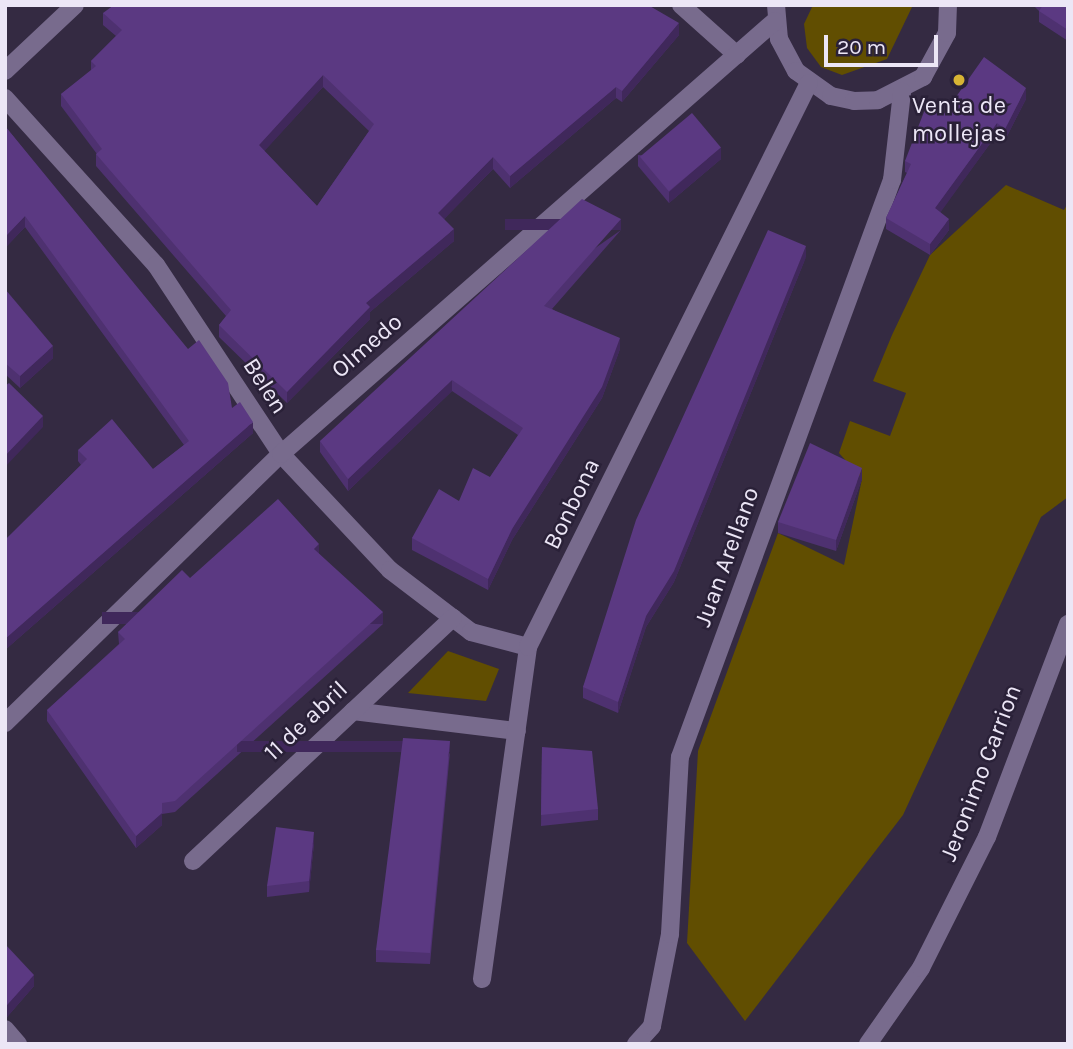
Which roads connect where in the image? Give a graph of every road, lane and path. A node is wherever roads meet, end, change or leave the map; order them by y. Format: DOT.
graph roads {
  1 [pos="75,5"];
  2 [pos="681,5"];
  3 [pos="948,5"];
  4 [pos="775,13"];
  5 [pos="737,55"];
  6 [pos="5,71"];
  7 [pos="809,83"];
  8 [pos="902,92"];
  9 [pos="5,99"];
  10 [pos="281,454"];
  11 [pos="453,618"];
  12 [pos="1068,624"];
  13 [pos="528,647"];
  14 [pos="353,711"];
  15 [pos="5,723"];
  16 [pos="517,731"];
  17 [pos="193,861"];
  18 [pos="482,979"];
  19 [pos="5,1029"];
  20 [pos="655,1035"];
  21 [pos="18,1044"];
  22 [pos="636,1044"];
  23 [pos="868,1044"];
  1 -- 6 [label="street"];
  2 -- 5 [label="street"];
  3 -- 8 [label="street"];
  4 -- 5 [label="street, Olmedo"];
  4 -- 7 [label="street"];
  5 -- 10 [label="street, Olmedo"];
  7 -- 8 [label="street"];
  7 -- 13 [label="street, Bonbona"];
  8 -- 20 [label="street, Juan Arellano"];
  9 -- 10 [label="street, Belen"];
  10 -- 11 [label="street, Belen"];
  10 -- 15 [label="street, Olmedo"];
  11 -- 13 [label="street, Belen"];
  11 -- 14 [label="street, 11 de abril"];
  12 -- 23 [label="street, Jeronimo Carrion"];
  13 -- 16 [label="street, Bonbona"];
  14 -- 16 [label="street"];
  14 -- 17 [label="street, 11 de abril"];
  16 -- 18 [label="street, Bonbona"];
  19 -- 21 [label="street"];
  20 -- 22 [label="street, Juan Arellano"];
}
